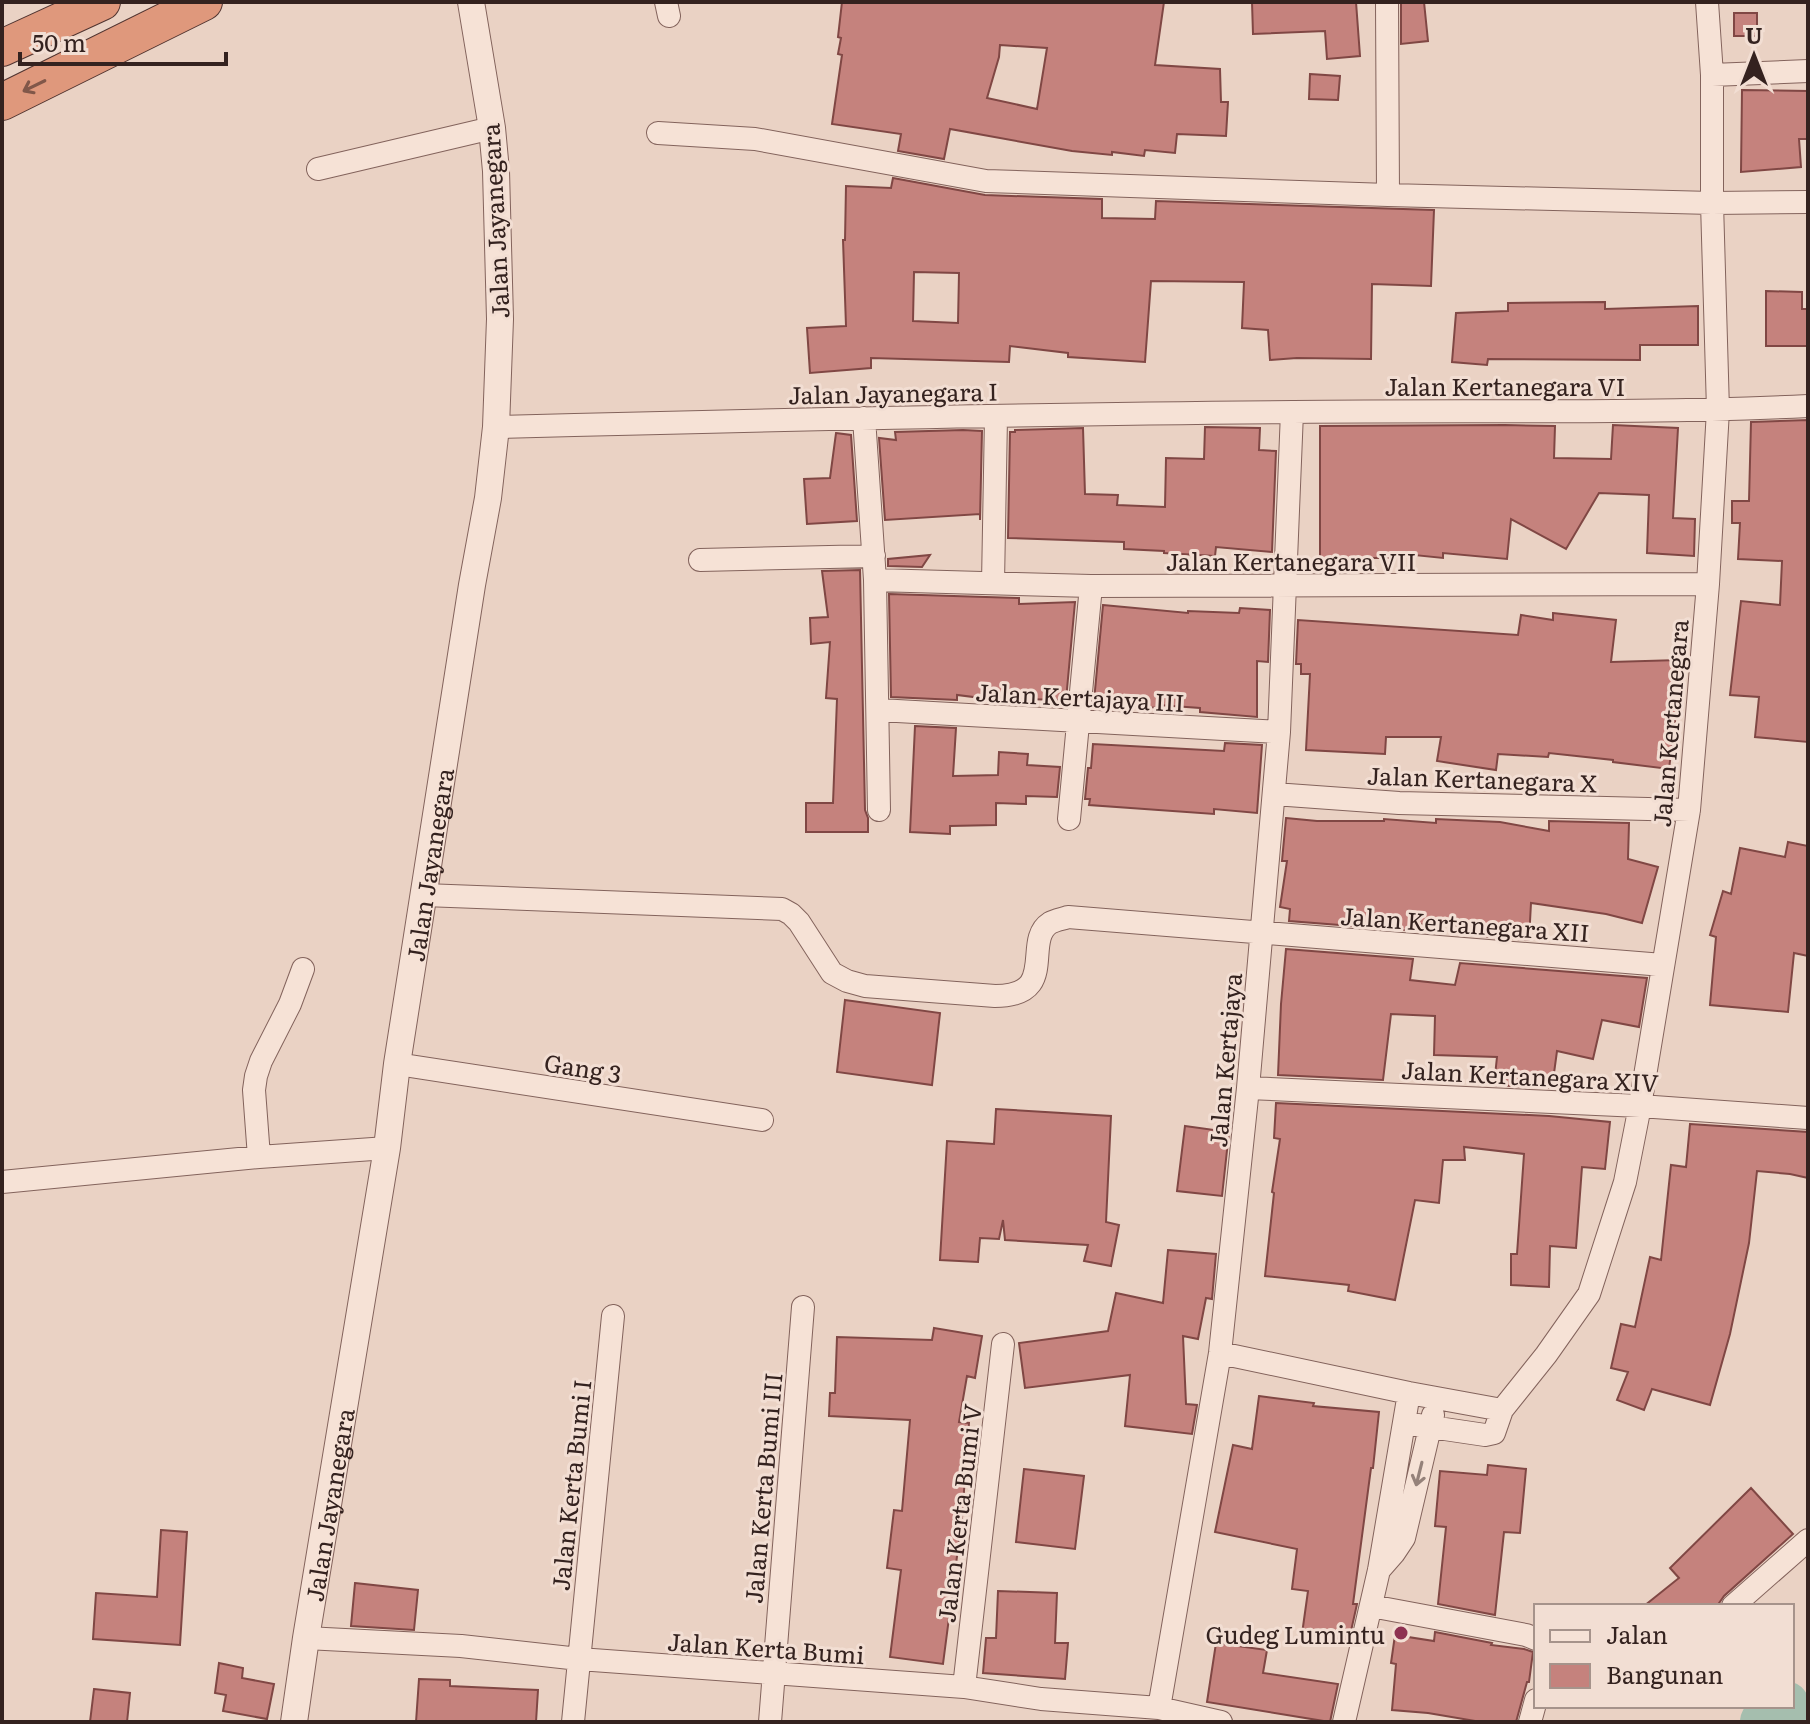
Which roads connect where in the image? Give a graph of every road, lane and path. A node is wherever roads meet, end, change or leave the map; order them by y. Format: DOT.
graph roads {
  1 [pos="102,2"];
  2 [pos="204,2"];
  3 [pos="471,2"];
  4 [pos="1387,2"];
  5 [pos="1707,2"];
  6 [pos="55,12"];
  7 [pos="2,48"];
  8 [pos="1808,71"];
  9 [pos="1712,75"];
  10 [pos="2,102"];
  11 [pos="492,128"];
  12 [pos="658,133"];
  13 [pos="318,169"];
  14 [pos="1388,195"];
  15 [pos="1808,202"];
  16 [pos="1712,203"];
  17 [pos="1808,406"];
  18 [pos="1718,410"];
  19 [pos="1292,412"];
  20 [pos="996,417"];
  21 [pos="864,418"];
  22 [pos="496,427"];
  23 [pos="874,556"];
  24 [pos="700,560"];
  25 [pos="875,580"];
  26 [pos="993,583"];
  27 [pos="1708,584"];
  28 [pos="1091,586"];
  29 [pos="1285,586"];
  30 [pos="879,710"];
  31 [pos="1079,722"];
  32 [pos="1279,732"];
  33 [pos="1274,794"];
  34 [pos="879,810"];
  35 [pos="1689,810"];
  36 [pos="1069,819"];
  37 [pos="424,895"];
  38 [pos="1262,933"];
  39 [pos="1663,965"];
  40 [pos="303,969"];
  41 [pos="397,1064"];
  42 [pos="1248,1088"];
  43 [pos="1640,1106"];
  44 [pos="1808,1118"];
  45 [pos="762,1120"];
  46 [pos="387,1148"];
  47 [pos="259,1157"];
  48 [pos="2,1182"];
  49 [pos="803,1307"];
  50 [pos="613,1316"];
  51 [pos="1003,1344"];
  52 [pos="1220,1353"];
  53 [pos="1409,1393"];
  54 [pos="1436,1398"];
  55 [pos="1502,1410"];
  56 [pos="1404,1423"];
  57 [pos="1430,1428"];
  58 [pos="1808,1540"];
  59 [pos="1379,1570"];
  60 [pos="1735,1604"];
  61 [pos="1371,1606"];
  62 [pos="306,1638"];
  63 [pos="1534,1638"];
  64 [pos="579,1659"];
  65 [pos="773,1674"];
  66 [pos="964,1687"];
  67 [pos="1159,1708"];
  68 [pos="294,1722"];
  69 [pos="573,1722"];
  70 [pos="770,1722"];
  71 [pos="1221,1722"];
  72 [pos="1344,1722"];
  1 -- 6 [label="highway"];
  2 -- 10 [label="highway, one-way"];
  3 -- 11 [label="street, Jalan Jayanegara"];
  4 -- 14 [label="street"];
  5 -- 9 [label="street, Jalan Kertanegara"];
  6 -- 7 [label="highway"];
  8 -- 9 [label="street"];
  9 -- 16 [label="street, Jalan Kertanegara"];
  11 -- 13 [label="street"];
  11 -- 22 [label="street, Jalan Jayanegara"];
  12 -- 14 [label="street"];
  14 -- 16 [label="street"];
  15 -- 16 [label="street"];
  16 -- 18 [label="street, Jalan Kertanegara"];
  17 -- 18 [label="street"];
  18 -- 19 [label="street, Jalan Kertanegara VI"];
  18 -- 27 [label="street, Jalan Kertanegara"];
  19 -- 20 [label="street, Jalan Jayanegara I"];
  19 -- 29 [label="street, Jalan Kertajaya"];
  20 -- 21 [label="street, Jalan Jayanegara I"];
  20 -- 26 [label="street"];
  21 -- 22 [label="street, Jalan Jayanegara I"];
  21 -- 23 [label="street"];
  22 -- 37 [label="street, Jalan Jayanegara"];
  23 -- 24 [label="street"];
  23 -- 25 [label="street"];
  25 -- 26 [label="street, Jalan Kertanegara VII"];
  25 -- 30 [label="street"];
  26 -- 28 [label="street, Jalan Kertanegara VII"];
  27 -- 29 [label="street, Jalan Kertanegara VII"];
  27 -- 35 [label="street, Jalan Kertanegara"];
  28 -- 29 [label="street, Jalan Kertanegara VII"];
  28 -- 31 [label="street"];
  29 -- 32 [label="street, Jalan Kertajaya"];
  30 -- 31 [label="street, Jalan Kertajaya III"];
  30 -- 34 [label="street"];
  31 -- 32 [label="street, Jalan Kertajaya III"];
  31 -- 36 [label="street"];
  32 -- 33 [label="street, Jalan Kertajaya"];
  33 -- 35 [label="street, Jalan Kertanegara X"];
  33 -- 38 [label="street, Jalan Kertajaya"];
  35 -- 39 [label="street, Jalan Kertanegara"];
  37 -- 38 [label="street, Jalan Kertanegara XII"];
  37 -- 41 [label="street, Jalan Jayanegara"];
  38 -- 39 [label="street, Jalan Kertanegara XII"];
  38 -- 42 [label="street, Jalan Kertajaya"];
  39 -- 43 [label="street, Jalan Kertanegara"];
  40 -- 47 [label="street"];
  41 -- 45 [label="street, Gang 3"];
  41 -- 46 [label="street, Jalan Jayanegara"];
  42 -- 43 [label="street, Jalan Kertanegara XIV"];
  42 -- 52 [label="street, Jalan Kertajaya"];
  43 -- 44 [label="street, Jalan Kertanegara XIV"];
  43 -- 55 [label="street, Jalan Kertanegara"];
  46 -- 47 [label="street"];
  46 -- 62 [label="street, Jalan Jayanegara"];
  47 -- 48 [label="street"];
  49 -- 65 [label="street, Jalan Kerta Bumi III"];
  50 -- 64 [label="street, Jalan Kerta Bumi I"];
  51 -- 66 [label="street, Jalan Kerta Bumi V"];
  52 -- 53 [label="street"];
  52 -- 67 [label="street, Jalan Kertajaya"];
  53 -- 54 [label="street"];
  53 -- 56 [label="street"];
  54 -- 55 [label="street"];
  54 -- 57 [label="street"];
  55 -- 57 [label="street, Jalan Kertanegara"];
  56 -- 57 [label="street"];
  56 -- 59 [label="street"];
  57 -- 59 [label="street, one-way"];
  58 -- 60 [label="street"];
  59 -- 61 [label="street"];
  61 -- 63 [label="street"];
  61 -- 72 [label="street"];
  62 -- 64 [label="street, Jalan Kerta Bumi"];
  62 -- 68 [label="street, Jalan Jayanegara"];
  64 -- 65 [label="street, Jalan Kerta Bumi"];
  64 -- 69 [label="street, Jalan Kerta Bumi I"];
  65 -- 66 [label="street, Jalan Kerta Bumi"];
  65 -- 70 [label="street, Jalan Kerta Bumi III"];
  66 -- 67 [label="street, Jalan Kerta Bumi"];
  67 -- 71 [label="street, Jalan Kerta Bumi"];
}
